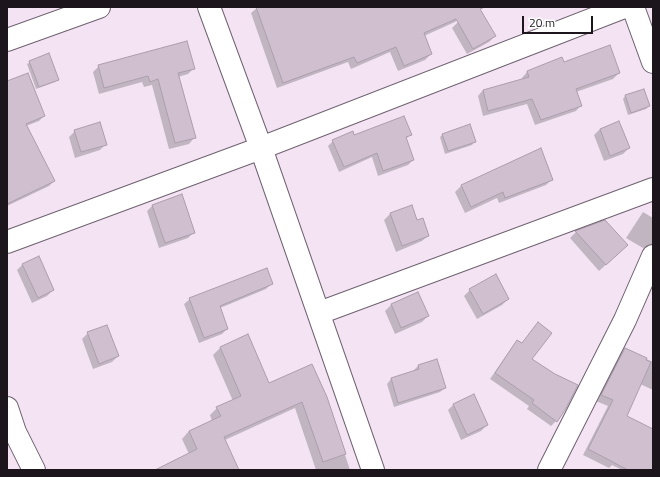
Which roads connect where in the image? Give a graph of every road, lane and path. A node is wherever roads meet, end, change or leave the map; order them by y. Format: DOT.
graph roads {
  1 [pos="99,7"];
  2 [pos="209,7"];
  3 [pos="624,7"];
  4 [pos="633,7"];
  5 [pos="7,40"];
  6 [pos="653,62"];
  7 [pos="261,148"];
  8 [pos="653,189"];
  9 [pos="7,242"];
  10 [pos="653,256"];
  11 [pos="319,313"];
  12 [pos="7,408"];
  13 [pos="34,470"];
  14 [pos="373,470"];
  15 [pos="549,470"];
  1 -- 5 [label="street"];
  2 -- 7 [label="street"];
  3 -- 7 [label="street"];
  4 -- 6 [label="street"];
  7 -- 9 [label="street"];
  7 -- 11 [label="street"];
  8 -- 11 [label="street"];
  10 -- 15 [label="street"];
  11 -- 14 [label="street"];
  12 -- 13 [label="street"];
}
